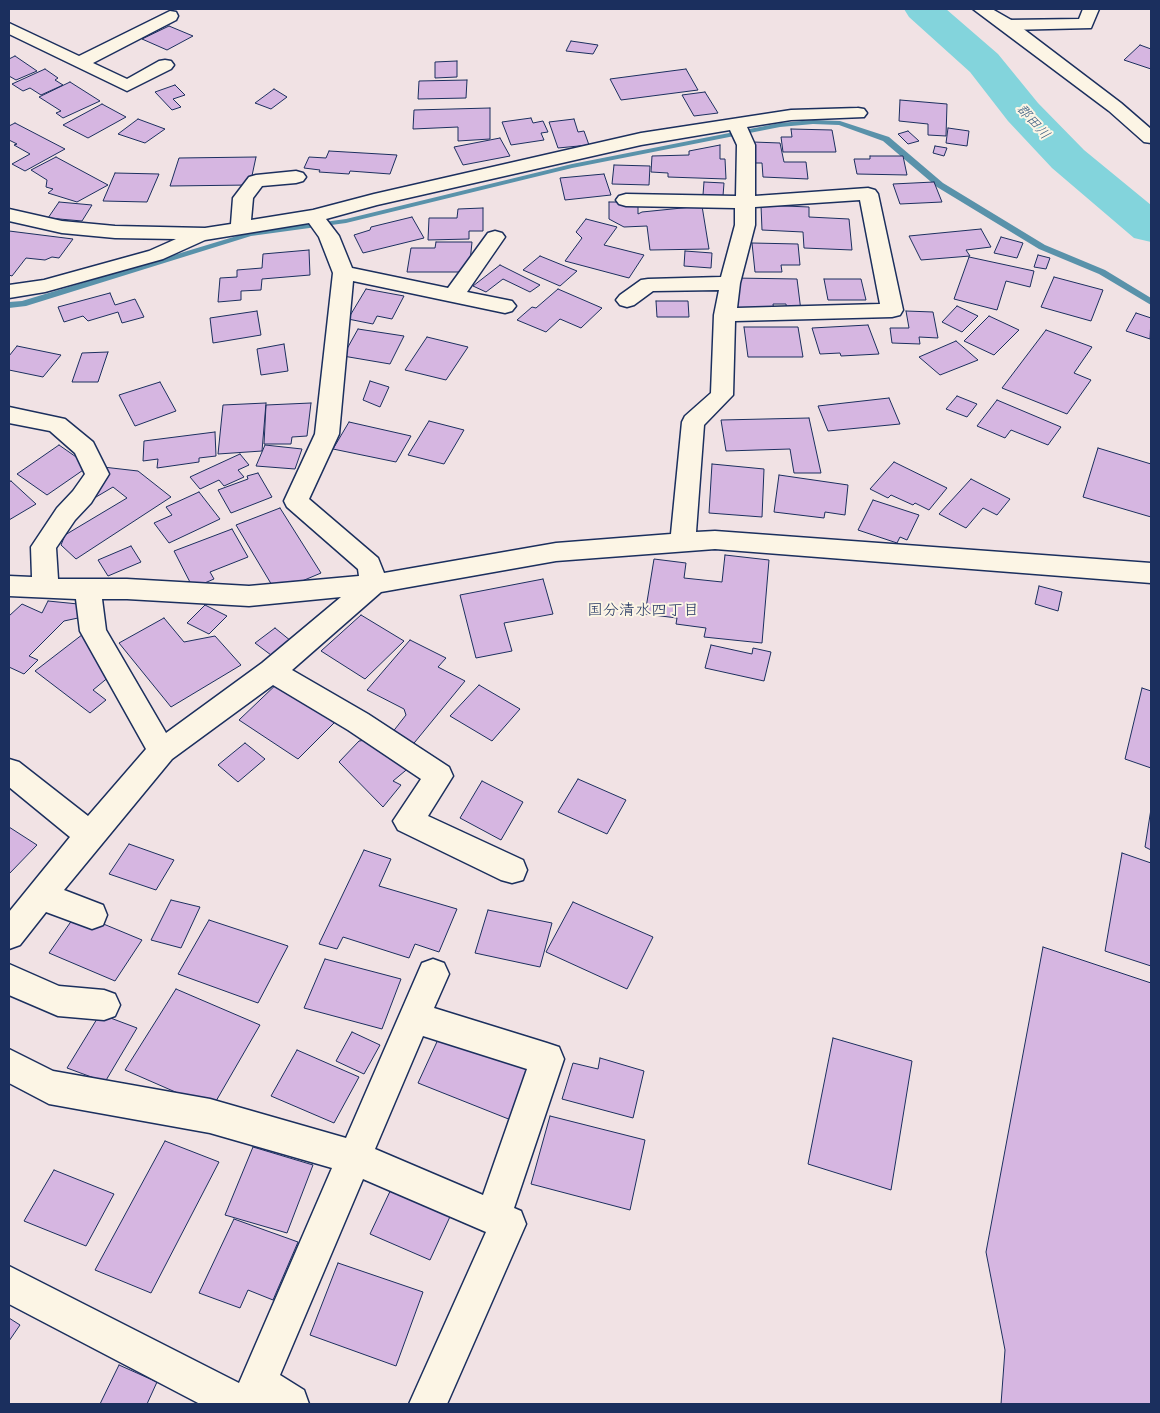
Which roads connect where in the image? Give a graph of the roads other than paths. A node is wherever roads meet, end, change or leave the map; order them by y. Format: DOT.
graph roads {
  1 [pos="981,9"];
  2 [pos="1091,9"];
  3 [pos="170,16"];
  4 [pos="1007,25"];
  5 [pos="9,28"];
  6 [pos="79,63"];
  7 [pos="165,65"];
  8 [pos="858,113"];
  9 [pos="739,129"];
  10 [pos="1151,138"];
  11 [pos="296,177"];
  12 [pos="626,200"];
  13 [pos="746,202"];
  14 [pos="9,215"];
  15 [pos="158,222"];
  16 [pos="318,222"];
  17 [pos="240,225"];
  18 [pos="205,234"];
  19 [pos="495,237"];
  20 [pos="343,273"];
  21 [pos="730,283"];
  22 [pos="9,291"];
  23 [pos="454,295"];
  24 [pos="627,300"];
  25 [pos="505,306"];
  26 [pos="725,315"];
  27 [pos="9,415"];
  28 [pos="683,543"];
  29 [pos="1151,573"];
  30 [pos="374,584"];
  31 [pos="9,586"];
  32 [pos="46,588"];
  33 [pos="88,590"];
  34 [pos="272,671"];
  35 [pos="162,752"];
  36 [pos="9,771"];
  37 [pos="90,835"];
  38 [pos="512,870"];
  39 [pos="41,896"];
  40 [pos="92,915"];
  41 [pos="9,935"];
  42 [pos="433,974"];
  43 [pos="9,979"];
  44 [pos="104,1005"];
  45 [pos="415,1018"];
  46 [pos="9,1066"];
  47 [pos="356,1158"];
  48 [pos="493,1217"];
  49 [pos="9,1284"];
  50 [pos="249,1397"];
  51 [pos="290,1404"];
  52 [pos="428,1404"];
  1 -- 4 [label="street"];
  2 -- 4 [label="street"];
  3 -- 6 [label="street"];
  4 -- 10 [label="street"];
  5 -- 6 [label="street"];
  6 -- 7 [label="street"];
  8 -- 9 [label="street"];
  9 -- 13 [label="street"];
  9 -- 16 [label="street"];
  11 -- 17 [label="street"];
  12 -- 13 [label="street"];
  13 -- 21 [label="street"];
  13 -- 26 [label="street"];
  14 -- 18 [label="street"];
  15 -- 17 [label="street"];
  16 -- 17 [label="street"];
  16 -- 20 [label="street"];
  17 -- 18 [label="street"];
  18 -- 22 [label="street"];
  19 -- 23 [label="street"];
  20 -- 23 [label="street"];
  20 -- 30 [label="street"];
  21 -- 24 [label="street"];
  21 -- 26 [label="street"];
  23 -- 25 [label="street"];
  26 -- 28 [label="street"];
  27 -- 32 [label="street"];
  28 -- 29 [label="street"];
  28 -- 30 [label="street"];
  30 -- 33 [label="street"];
  30 -- 34 [label="street"];
  31 -- 32 [label="street"];
  32 -- 33 [label="street"];
  33 -- 35 [label="street"];
  34 -- 35 [label="street"];
  34 -- 38 [label="street"];
  35 -- 37 [label="street"];
  36 -- 37 [label="street"];
  37 -- 39 [label="street"];
  39 -- 40 [label="street"];
  39 -- 41 [label="street"];
  42 -- 45 [label="street"];
  43 -- 44 [label="street"];
  45 -- 47 [label="street"];
  45 -- 48 [label="street"];
  46 -- 47 [label="street"];
  47 -- 48 [label="street"];
  47 -- 50 [label="street"];
  48 -- 52 [label="street"];
  49 -- 50 [label="street"];
  50 -- 51 [label="street"];
}
